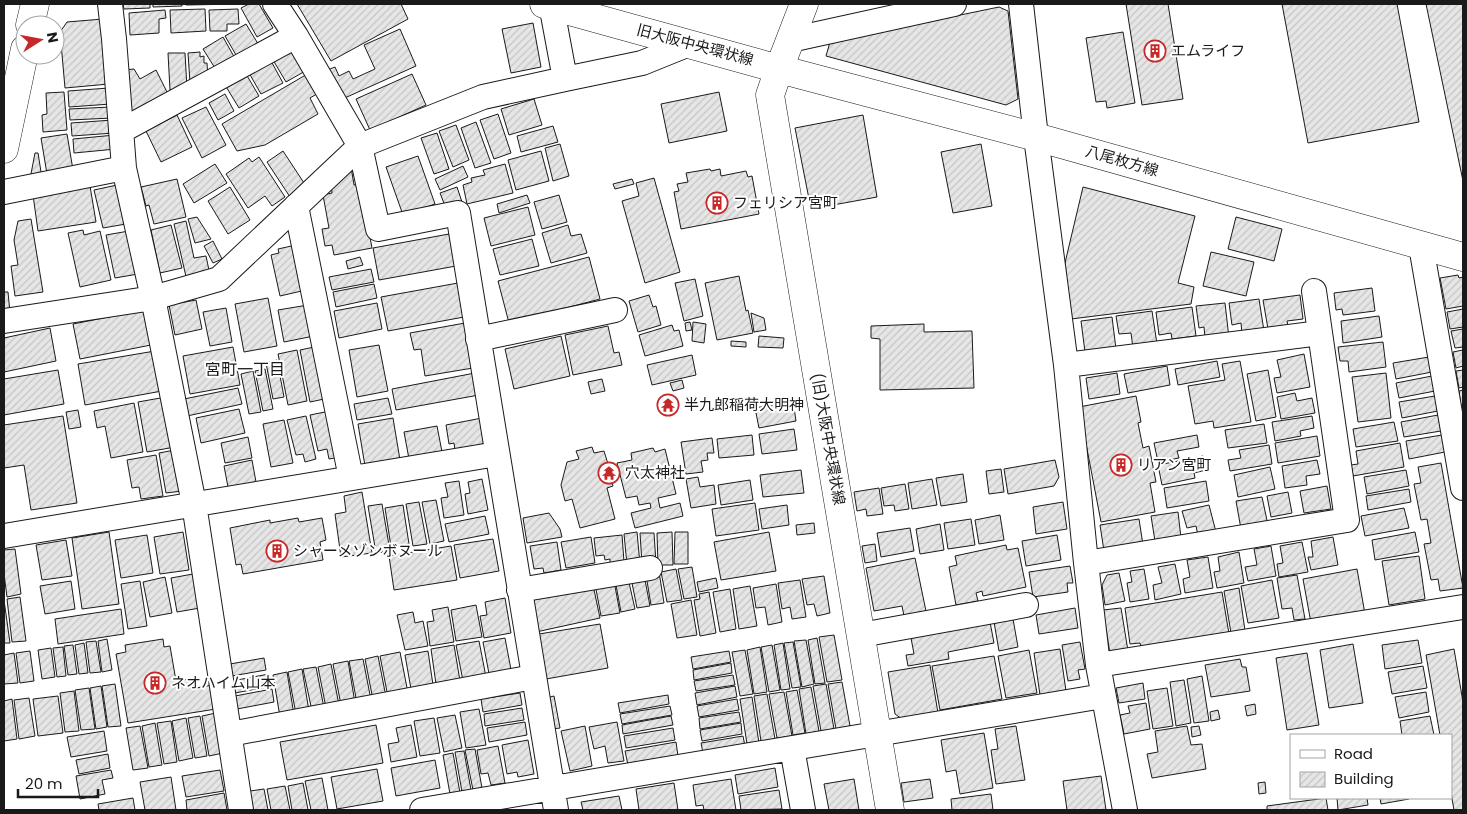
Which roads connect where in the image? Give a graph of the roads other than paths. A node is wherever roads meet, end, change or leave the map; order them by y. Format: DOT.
graph roads {
  1 [pos="110,4"];
  2 [pos="275,4"];
  3 [pos="549,4"];
  4 [pos="804,4"];
  5 [pos="954,4"];
  6 [pos="1021,4"];
  7 [pos="296,36"];
  8 [pos="790,40"];
  9 [pos="689,44"];
  10 [pos="22,65"];
  11 [pos="779,69"];
  12 [pos="565,78"];
  13 [pos="121,131"];
  14 [pos="1036,137"];
  15 [pos="360,146"];
  16 [pos="4,149"];
  17 [pos="124,168"];
  18 [pos="4,192"];
  19 [pos="296,206"];
  20 [pos="1421,246"];
  21 [pos="1463,257"];
  22 [pos="1314,291"];
  23 [pos="153,298"];
  24 [pos="615,310"];
  25 [pos="4,321"];
  26 [pos="1320,333"];
  27 [pos="478,339"];
  28 [pos="1066,365"];
  29 [pos="497,454"];
  30 [pos="351,478"];
  31 [pos="1463,488"];
  32 [pos="194,504"];
  33 [pos="4,536"];
  34 [pos="1086,563"];
  35 [pos="650,568"];
  36 [pos="519,590"];
  37 [pos="1026,604"];
  38 [pos="1463,607"];
  39 [pos="861,635"];
  40 [pos="1098,665"];
  41 [pos="533,677"];
  42 [pos="1103,696"];
  43 [pos="230,734"];
  44 [pos="878,734"];
  45 [pos="792,748"];
  46 [pos="554,799"];
  47 [pos="241,810"];
  48 [pos="422,810"];
  49 [pos="803,810"];
  50 [pos="890,810"];
  51 [pos="1125,810"];
  1 -- 13 [label="street"];
  2 -- 7 [label="street"];
  3 -- 9 [label="main road, 旧大阪中央環状線"];
  3 -- 12 [label="street"];
  4 -- 8 [label="main road"];
  5 -- 8 [label="street"];
  6 -- 14 [label="street"];
  7 -- 13 [label="street"];
  7 -- 15 [label="street"];
  8 -- 11 [label="main road"];
  9 -- 11 [label="main road, 旧大阪中央環状線"];
  9 -- 12 [label="street"];
  10 -- 16 [label="main road"];
  11 -- 14 [label="main road, 八尾枚方線"];
  11 -- 39 [label="main road, (旧)大阪中央環状線"];
  12 -- 15 [label="street"];
  13 -- 17 [label="street"];
  14 -- 20 [label="main road, 八尾枚方線"];
  14 -- 28 [label="street"];
  15 -- 19 [label="street"];
  15 -- 27 [label="street"];
  17 -- 18 [label="street"];
  17 -- 23 [label="street"];
  19 -- 23 [label="street"];
  19 -- 30 [label="street"];
  20 -- 21 [label="main road, 八尾枚方線"];
  20 -- 31 [label="street"];
  22 -- 26 [label="street"];
  23 -- 25 [label="street"];
  23 -- 32 [label="street"];
  24 -- 27 [label="street"];
  26 -- 28 [label="street"];
  26 -- 34 [label="street"];
  27 -- 29 [label="street"];
  28 -- 34 [label="street"];
  29 -- 30 [label="street"];
  29 -- 36 [label="street"];
  30 -- 32 [label="street"];
  32 -- 33 [label="street"];
  32 -- 43 [label="street"];
  34 -- 40 [label="street"];
  35 -- 36 [label="street"];
  36 -- 41 [label="street"];
  37 -- 39 [label="street"];
  38 -- 40 [label="street"];
  39 -- 44 [label="main road, (旧)大阪中央環状線"];
  40 -- 42 [label="street"];
  41 -- 43 [label="street"];
  41 -- 46 [label="street"];
  42 -- 44 [label="street"];
  42 -- 51 [label="street"];
  43 -- 47 [label="street"];
  44 -- 45 [label="street"];
  44 -- 50 [label="main road, (旧)大阪中央環状線"];
  45 -- 46 [label="street"];
  45 -- 49 [label="street"];
  46 -- 48 [label="street"];
}
